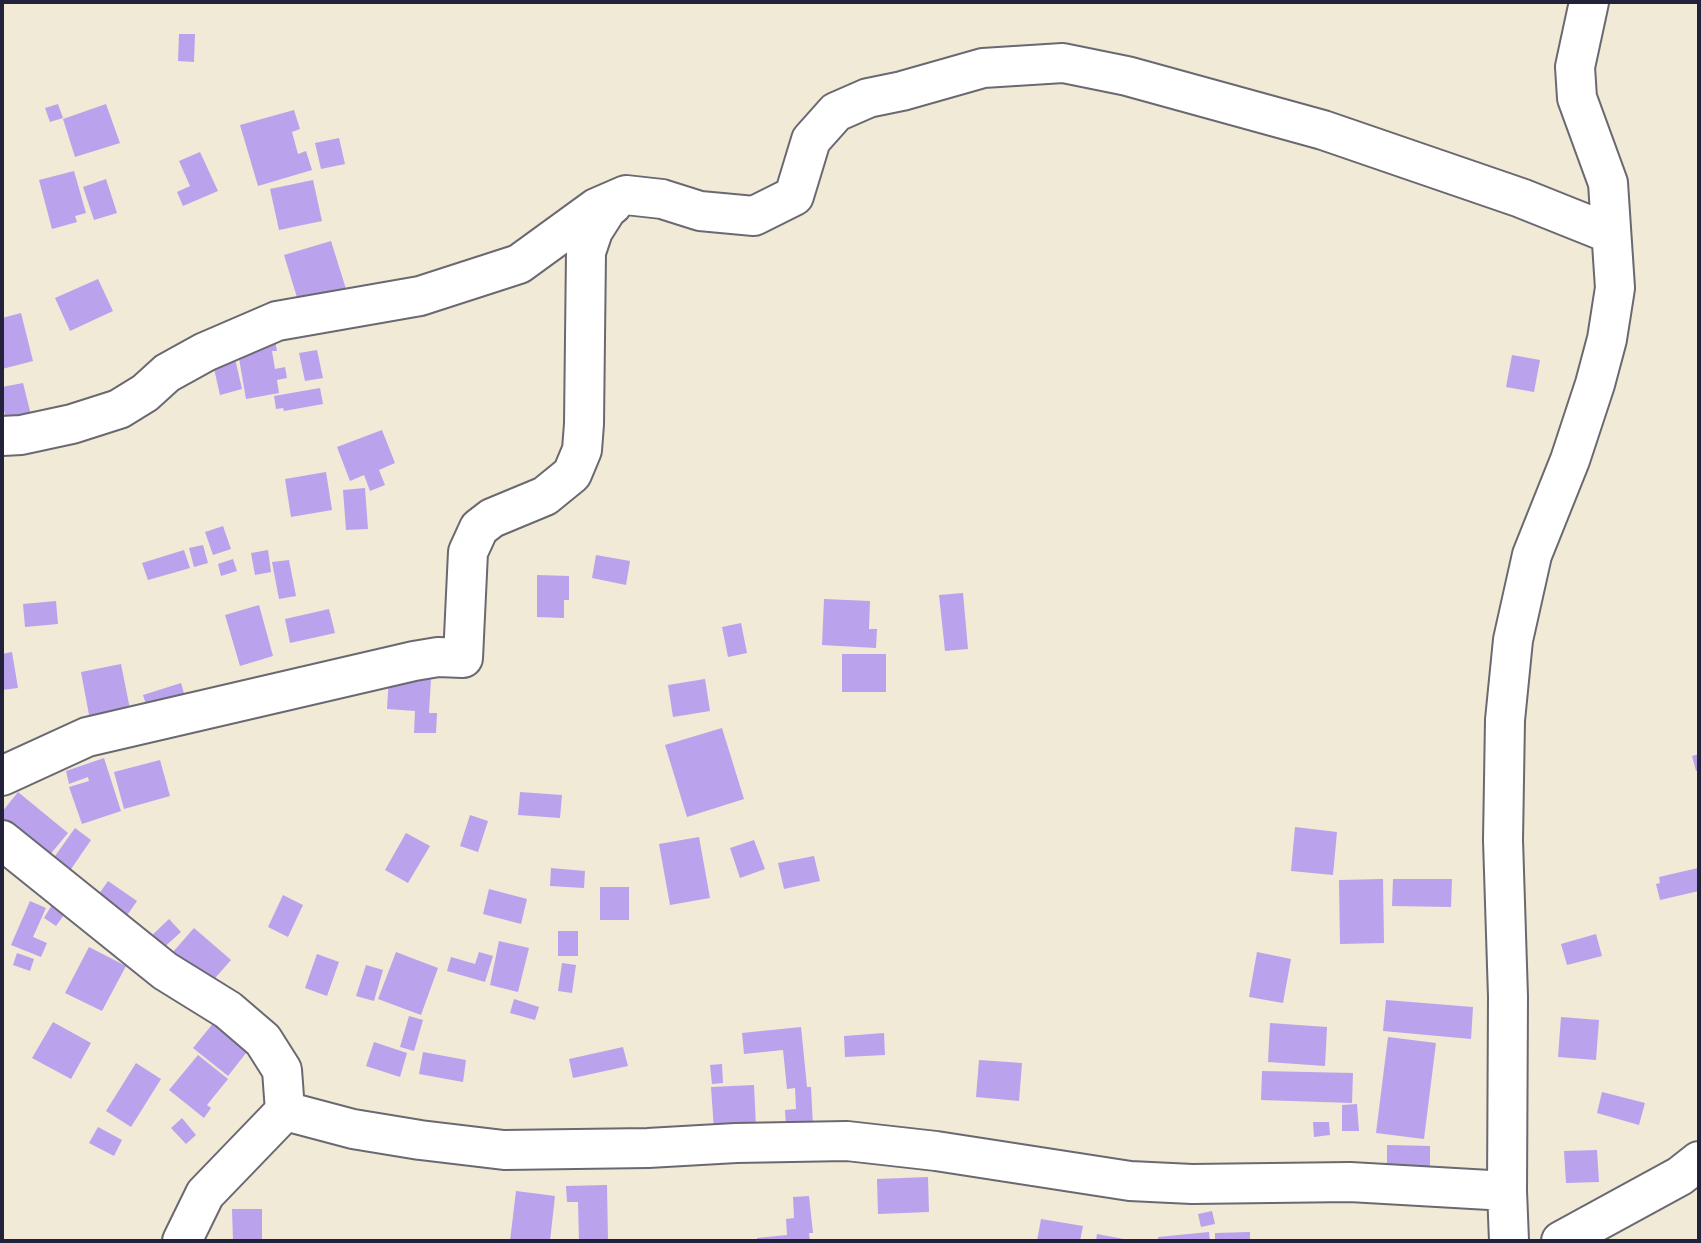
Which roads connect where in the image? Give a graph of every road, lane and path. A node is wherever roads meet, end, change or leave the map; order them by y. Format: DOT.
graph roads {
  1 [pos="1589,2"];
  2 [pos="626,195"];
  3 [pos="1611,234"];
  4 [pos="2,436"];
  5 [pos="2,776"];
  6 [pos="2,840"];
  7 [pos="285,1111"];
  8 [pos="1699,1161"];
  9 [pos="1507,1191"];
  10 [pos="182,1241"];
  11 [pos="1509,1241"];
  12 [pos="1561,1241"];
  1 -- 3 [label="street"];
  2 -- 3 [label="street"];
  2 -- 4 [label="street"];
  2 -- 5 [label="street"];
  3 -- 9 [label="street"];
  6 -- 7 [label="street"];
  7 -- 9 [label="street"];
  7 -- 10 [label="street"];
  8 -- 12 [label="street"];
  9 -- 11 [label="street"];
}
